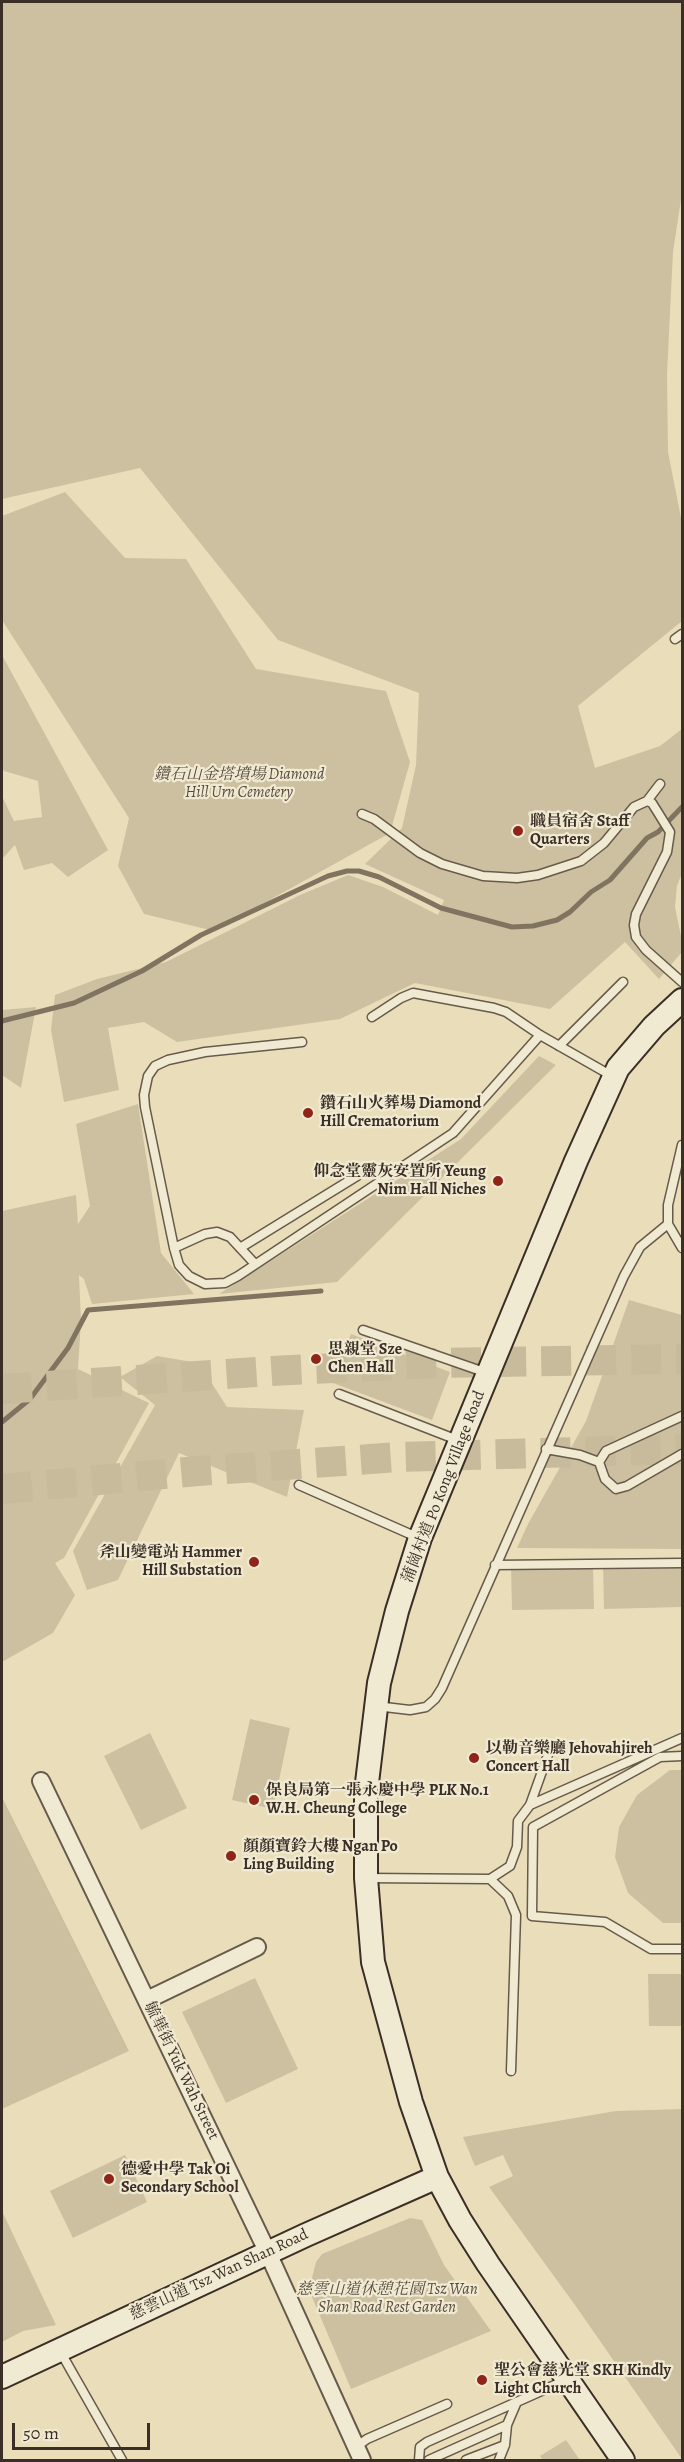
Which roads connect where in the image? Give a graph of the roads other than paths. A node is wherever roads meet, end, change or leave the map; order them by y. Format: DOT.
graph roads {
  1 [pos="660,784"];
  2 [pos="647,801"];
  3 [pos="362,814"];
  4 [pos="682,981"];
  5 [pos="623,982"];
  6 [pos="682,1000"];
  7 [pos="372,1017"];
  8 [pos="540,1035"];
  9 [pos="302,1042"];
  10 [pos="559,1046"];
  11 [pos="614,1077"];
  12 [pos="682,1145"];
  13 [pos="357,1176"];
  14 [pos="668,1224"];
  15 [pos="174,1248"];
  16 [pos="240,1248"];
  17 [pos="682,1248"];
  18 [pos="255,1264"];
  19 [pos="363,1330"];
  20 [pos="488,1374"];
  21 [pos="339,1394"];
  22 [pos="682,1416"];
  23 [pos="460,1441"];
  24 [pos="546,1449"];
  25 [pos="682,1454"];
  26 [pos="599,1462"];
  27 [pos="298,1485"];
  28 [pos="420,1538"];
  29 [pos="682,1563"];
  30 [pos="495,1565"];
  31 [pos="376,1706"];
  32 [pos="682,1738"];
  33 [pos="549,1752"];
  34 [pos="682,1756"];
  35 [pos="41,1781"];
  36 [pos="530,1805"];
  37 [pos="366,1878"];
  38 [pos="490,1879"];
  39 [pos="257,1947"];
  40 [pos="682,1949"];
  41 [pos="147,2000"];
  42 [pos="511,2071"];
  43 [pos="437,2176"];
  44 [pos="268,2253"];
  45 [pos="59,2349"];
  46 [pos="2,2377"];
  47 [pos="567,2380"];
  48 [pos="447,2404"];
  49 [pos="516,2404"];
  50 [pos="507,2425"];
  51 [pos="505,2445"];
  52 [pos="359,2454"];
  53 [pos="122,2460"];
  54 [pos="419,2460"];
  55 [pos="429,2460"];
  56 [pos="466,2460"];
  57 [pos="499,2460"];
  58 [pos="623,2460"];
  1 -- 2 [label="lane"];
  2 -- 3 [label="lane"];
  2 -- 4 [label="lane"];
  5 -- 10 [label="lane"];
  6 -- 11 [label="main road, 蒲崗村道 Po Kong Village Road"];
  7 -- 8 [label="lane"];
  8 -- 10 [label="lane"];
  8 -- 18 [label="lane"];
  9 -- 15 [label="lane"];
  10 -- 11 [label="lane"];
  11 -- 20 [label="main road, 蒲崗村道 Po Kong Village Road"];
  12 -- 14 [label="lane"];
  13 -- 16 [label="lane"];
  14 -- 17 [label="lane"];
  14 -- 24 [label="lane"];
  15 -- 16 [label="lane"];
  15 -- 18 [label="lane"];
  16 -- 18 [label="lane"];
  19 -- 20 [label="lane"];
  20 -- 23 [label="main road, 蒲崗村道 Po Kong Village Road"];
  21 -- 23 [label="lane"];
  22 -- 26 [label="lane"];
  23 -- 28 [label="main road, 蒲崗村道 Po Kong Village Road"];
  24 -- 26 [label="lane"];
  24 -- 30 [label="lane"];
  25 -- 26 [label="lane"];
  27 -- 28 [label="lane"];
  28 -- 31 [label="main road, 蒲崗村道 Po Kong Village Road"];
  29 -- 30 [label="lane"];
  30 -- 31 [label="lane"];
  31 -- 37 [label="main road, 蒲崗村道 Po Kong Village Road"];
  32 -- 36 [label="lane"];
  33 -- 36 [label="lane"];
  34 -- 40 [label="lane"];
  35 -- 41 [label="street, 毓華街 Yuk Wah Street"];
  36 -- 38 [label="lane"];
  37 -- 38 [label="lane"];
  37 -- 43 [label="main road, 蒲崗村道 Po Kong Village Road"];
  38 -- 42 [label="lane"];
  39 -- 41 [label="street"];
  41 -- 44 [label="street, 毓華街 Yuk Wah Street"];
  43 -- 44 [label="main road, 慈雲山道 Tsz Wan Shan Road"];
  43 -- 47 [label="main road, 蒲崗村道 Po Kong Village Road"];
  44 -- 45 [label="main road, 慈雲山道 Tsz Wan Shan Road"];
  44 -- 52 [label="street, 毓華街 Yuk Wah Street"];
  45 -- 46 [label="main road, 慈雲山道 Tsz Wan Shan Road"];
  45 -- 53 [label="lane"];
  47 -- 49 [label="lane"];
  47 -- 58 [label="main road, 蒲崗村道 Po Kong Village Road"];
  48 -- 52 [label="lane"];
  49 -- 50 [label="lane"];
  49 -- 54 [label="lane"];
  50 -- 51 [label="lane"];
  50 -- 55 [label="lane"];
  51 -- 56 [label="lane"];
  51 -- 57 [label="lane"];
}
